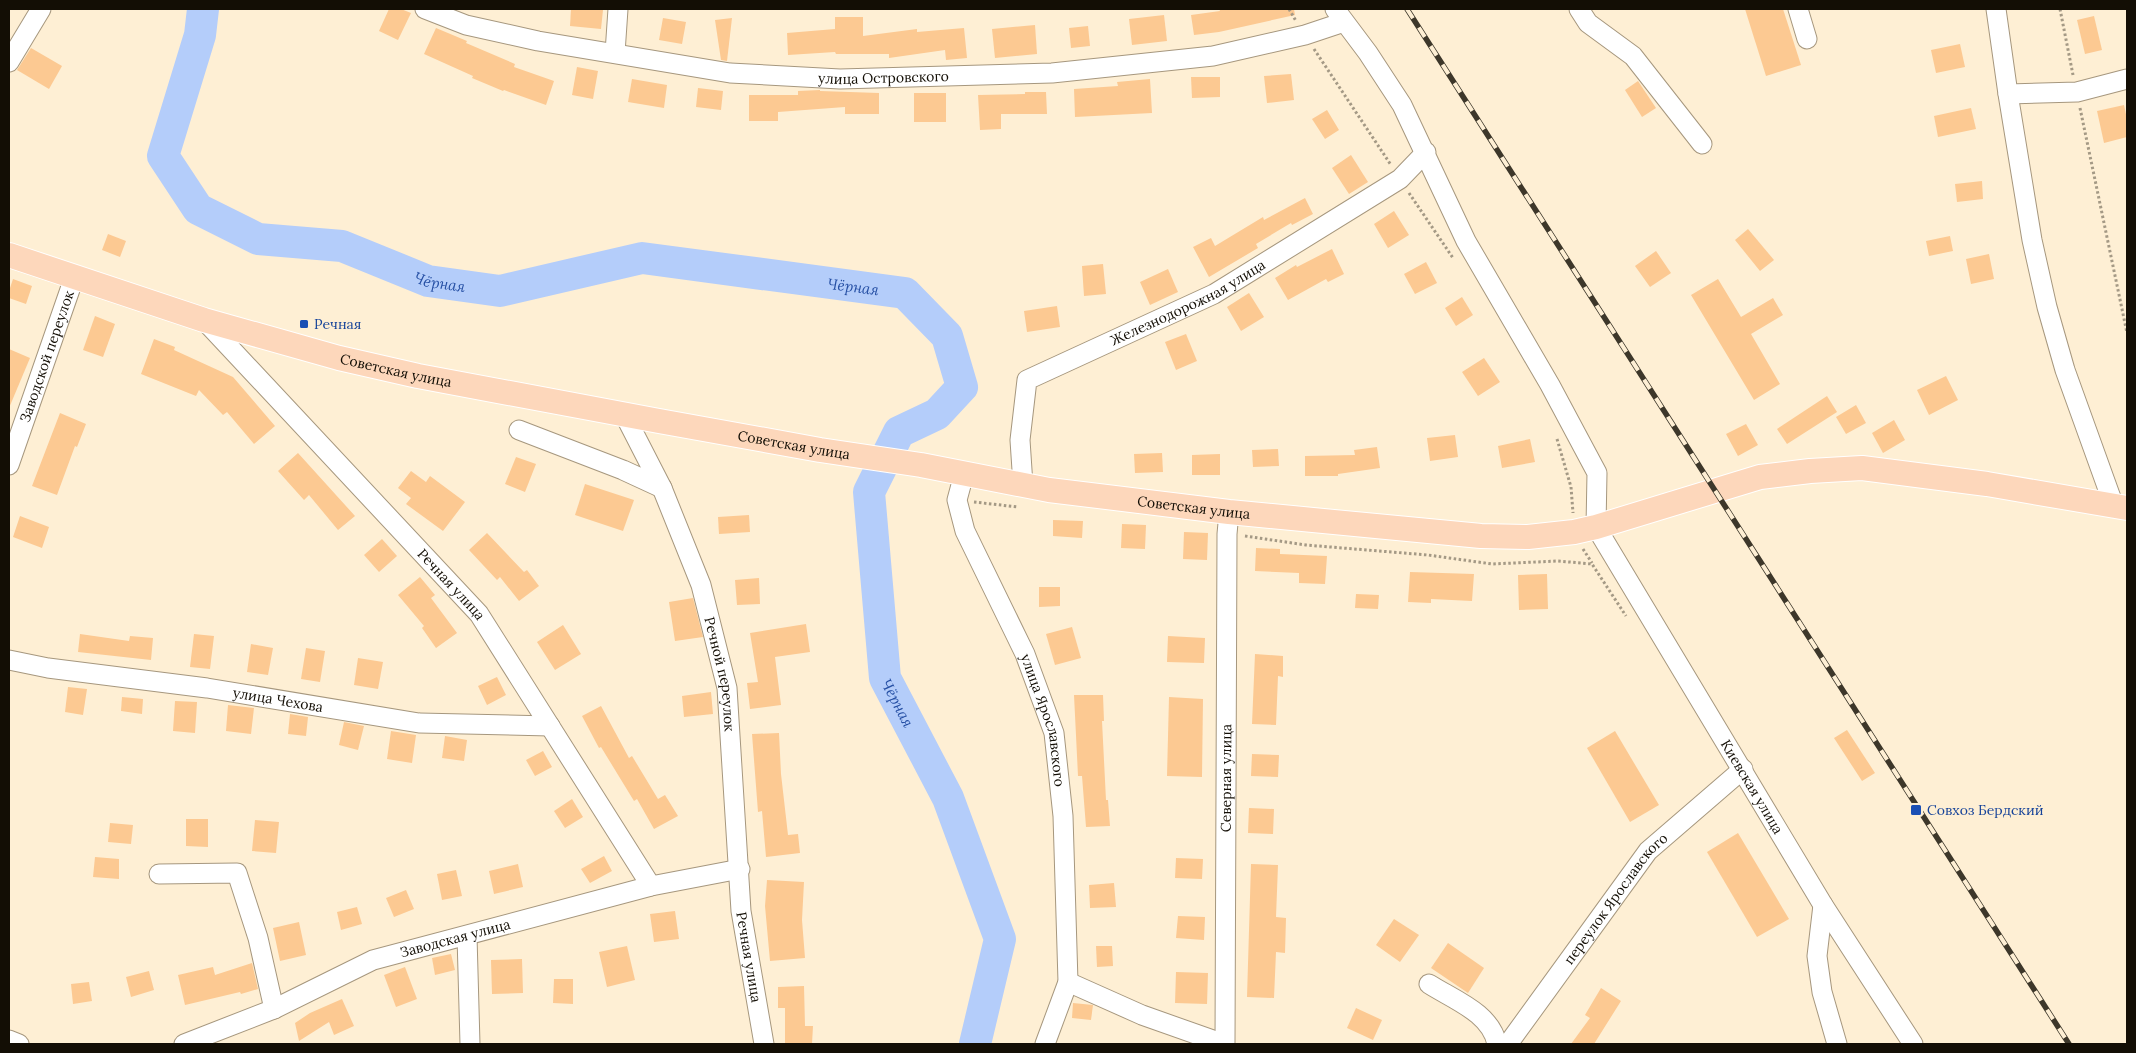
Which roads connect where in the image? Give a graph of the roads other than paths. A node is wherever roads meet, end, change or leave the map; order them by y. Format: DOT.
graph roads {
  1 [pos="41,9"];
  2 [pos="425,9"];
  3 [pos="618,9"];
  4 [pos="1579,9"];
  5 [pos="1798,9"];
  6 [pos="1996,9"];
  7 [pos="1340,16"];
  8 [pos="1807,39"];
  9 [pos="615,53"];
  10 [pos="9,62"];
  11 [pos="2127,79"];
  12 [pos="2008,94"];
  13 [pos="1702,144"];
  14 [pos="1426,152"];
  15 [pos="9,255"];
  16 [pos="74,278"];
  17 [pos="204,320"];
  18 [pos="624,414"];
  19 [pos="519,430"];
  20 [pos="9,465"];
  21 [pos="964,474"];
  22 [pos="662,488"];
  23 [pos="1024,496"];
  24 [pos="2120,507"];
  25 [pos="1228,523"];
  26 [pos="1585,530"];
  27 [pos="9,660"];
  28 [pos="550,726"];
  29 [pos="1743,769"];
  30 [pos="740,869"];
  31 [pos="159,874"];
  32 [pos="651,886"];
  33 [pos="1823,905"];
  34 [pos="467,936"];
  35 [pos="1068,982"];
  36 [pos="1429,984"];
  37 [pos="274,1009"];
  38 [pos="9,1040"];
  39 [pos="19,1044"];
  40 [pos="184,1044"];
  41 [pos="470,1044"];
  42 [pos="764,1044"];
  43 [pos="1045,1044"];
  44 [pos="1224,1044"];
  45 [pos="1496,1044"];
  46 [pos="1508,1044"];
  47 [pos="1836,1044"];
  48 [pos="1912,1044"];
  1 -- 10 [label="street"];
  2 -- 9 [label="street, улица Островского"];
  3 -- 9 [label="street"];
  4 -- 13 [label="street"];
  5 -- 8 [label="street"];
  6 -- 12 [label="street"];
  7 -- 9 [label="street, улица Островского"];
  7 -- 14 [label="street"];
  11 -- 12 [label="street"];
  12 -- 24 [label="street"];
  14 -- 23 [label="street, Железнодорожная улица"];
  14 -- 26 [label="street"];
  15 -- 16 [label="main road, Советская улица"];
  16 -- 17 [label="main road, Советская улица"];
  16 -- 20 [label="street, Заводской переулок"];
  17 -- 18 [label="main road, Советская улица"];
  17 -- 28 [label="street, Речная улица"];
  18 -- 21 [label="main road, Советская улица"];
  18 -- 22 [label="street, Речной переулок"];
  19 -- 22 [label="street"];
  21 -- 23 [label="main road, Советская улица"];
  21 -- 35 [label="street, улица Ярославского"];
  22 -- 30 [label="street, Речной переулок"];
  23 -- 25 [label="main road, Советская улица"];
  24 -- 26 [label="main road, Советская улица"];
  25 -- 26 [label="main road, Советская улица"];
  25 -- 44 [label="street, Северная улица"];
  26 -- 29 [label="street, Киевская улица"];
  27 -- 28 [label="street, улица Чехова"];
  28 -- 32 [label="street, Речная улица"];
  29 -- 33 [label="street, Киевская улица"];
  29 -- 46 [label="street, переулок Ярославского"];
  30 -- 32 [label="street, Заводская улица"];
  30 -- 42 [label="street, Речная улица"];
  31 -- 37 [label="street"];
  32 -- 34 [label="street, Заводская улица"];
  33 -- 47 [label="street"];
  33 -- 48 [label="street, Киевская улица"];
  34 -- 37 [label="street, Заводская улица"];
  34 -- 41 [label="street"];
  35 -- 43 [label="street, улица Ярославского"];
  35 -- 44 [label="street"];
  36 -- 45 [label="street"];
  37 -- 40 [label="street, Заводская улица"];
  38 -- 39 [label="street"];
}
